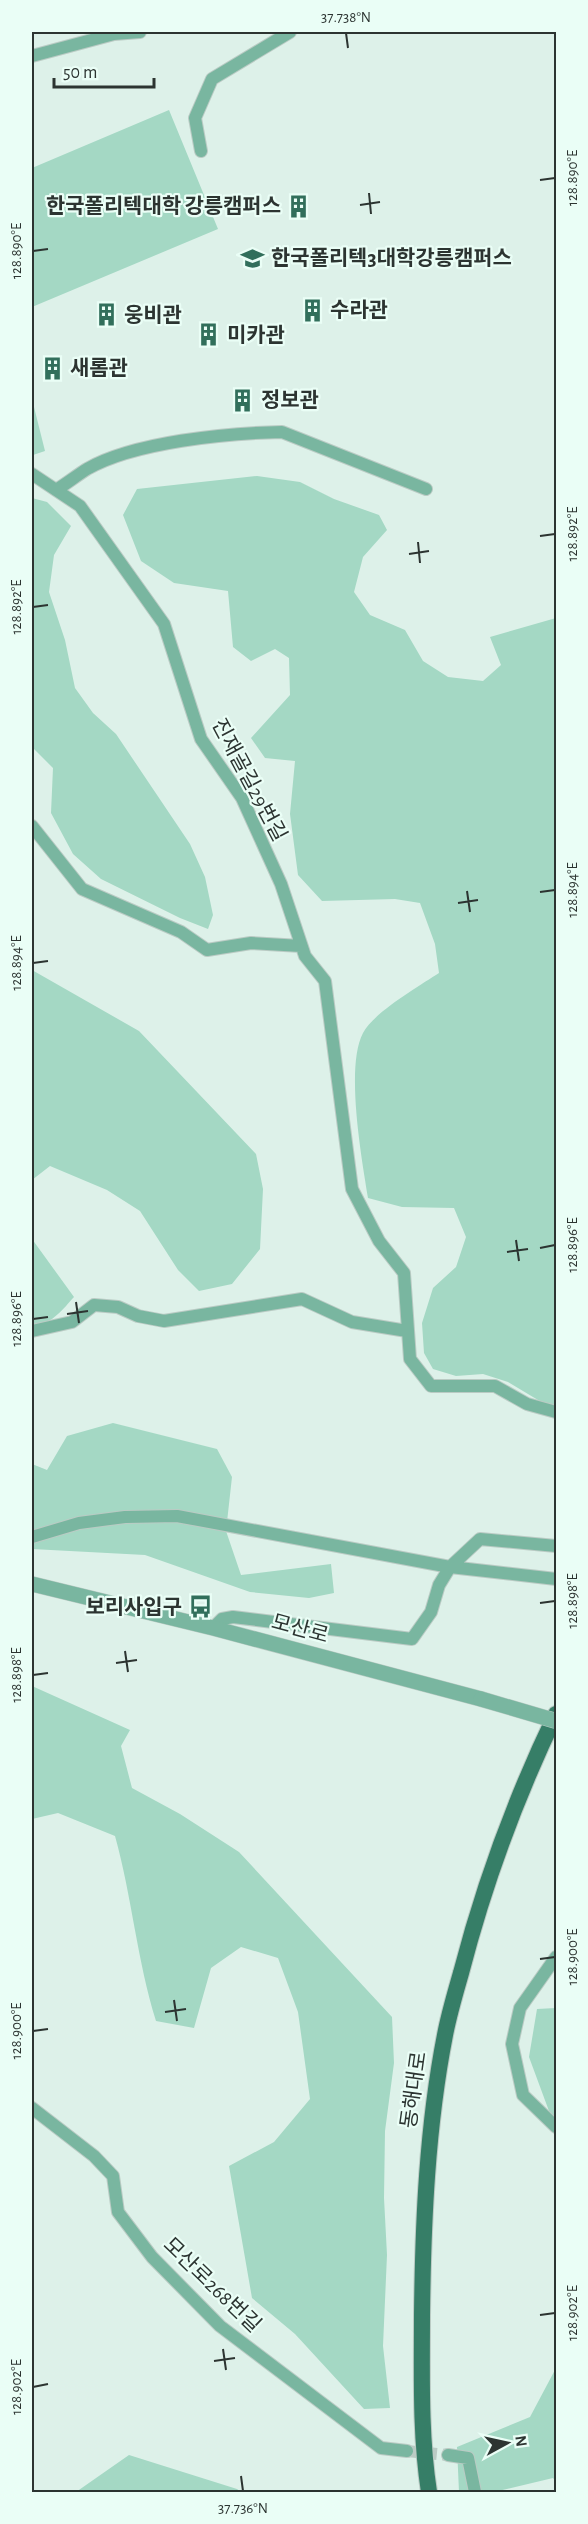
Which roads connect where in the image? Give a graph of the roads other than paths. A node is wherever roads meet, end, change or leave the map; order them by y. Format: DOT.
graph roads {
  1 [pos="140,32"];
  2 [pos="290,32"];
  3 [pos="32,56"];
  4 [pos="201,151"];
  5 [pos="32,474"];
  6 [pos="426,489"];
  7 [pos="56,490"];
  8 [pos="32,826"];
  9 [pos="301,946"];
  10 [pos="32,1330"];
  11 [pos="407,1331"];
  12 [pos="556,1412"];
  13 [pos="32,1537"];
  14 [pos="556,1546"];
  15 [pos="450,1567"];
  16 [pos="556,1580"];
  17 [pos="32,1584"];
  18 [pos="213,1628"];
  19 [pos="556,1714"];
  20 [pos="556,1721"];
  21 [pos="556,1958"];
  22 [pos="33,2113"];
  23 [pos="556,2127"];
  24 [pos="407,2451"];
  25 [pos="448,2455"];
  26 [pos="429,2493"];
  27 [pos="475,2493"];
  1 -- 3 [label="street"];
  2 -- 4 [label="street"];
  5 -- 7 [label="street, 진재골길29번길"];
  6 -- 7 [label="street"];
  7 -- 9 [label="street, 진재골길29번길"];
  8 -- 9 [label="street"];
  9 -- 11 [label="street, 진재골길29번길"];
  10 -- 11 [label="street"];
  11 -- 12 [label="street, 진재골길29번길"];
  13 -- 15 [label="street"];
  14 -- 15 [label="street"];
  15 -- 16 [label="street"];
  15 -- 18 [label="street"];
  17 -- 18 [label="street, 모산로"];
  18 -- 20 [label="street, 모산로, bridge"];
  19 -- 26 [label="main road, 동해대로"];
  21 -- 23 [label="street"];
  22 -- 24 [label="street, 모산로268번길"];
  25 -- 27 [label="street"];
}
